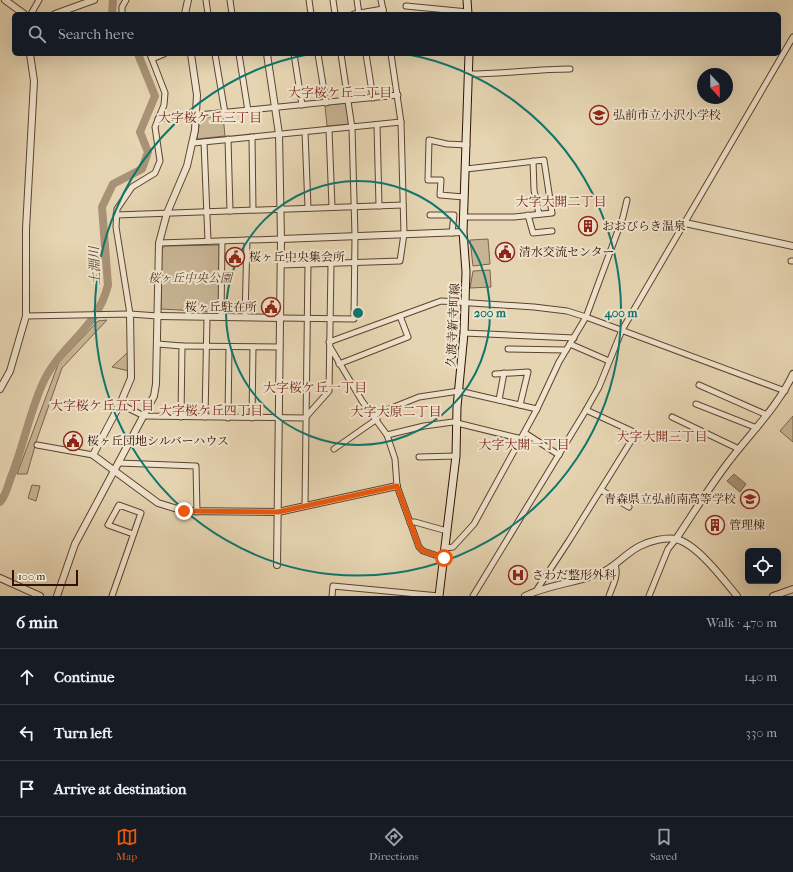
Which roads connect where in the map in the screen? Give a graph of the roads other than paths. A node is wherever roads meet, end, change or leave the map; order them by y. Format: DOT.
graph roads {
  1 [pos="5,0"];
  2 [pos="39,0"];
  3 [pos="94,0"];
  4 [pos="126,0"];
  5 [pos="188,0"];
  6 [pos="206,0"];
  7 [pos="230,0"];
  8 [pos="309,0"];
  9 [pos="333,0"];
  10 [pos="357,0"];
  11 [pos="381,0"];
  12 [pos="467,0"];
  13 [pos="406,6"];
  14 [pos="21,12"];
  15 [pos="32,12"];
  16 [pos="61,12"];
  17 [pos="122,12"];
  18 [pos="185,12"];
  19 [pos="208,12"];
  20 [pos="232,12"];
  21 [pos="311,12"];
  22 [pos="335,12"];
  23 [pos="357,12"];
  24 [pos="383,12"];
  25 [pos="459,12"];
  26 [pos="468,12"];
  27 [pos="793,37"];
  28 [pos="30,56"];
  29 [pos="191,56"];
  30 [pos="215,56"];
  31 [pos="239,56"];
  32 [pos="267,56"];
  33 [pos="294,56"];
  34 [pos="318,56"];
  35 [pos="341,56"];
  36 [pos="366,56"];
  37 [pos="391,56"];
  38 [pos="470,56"];
  39 [pos="151,57"];
  40 [pos="570,69"];
  41 [pos="469,74"];
  42 [pos="398,96"];
  43 [pos="373,98"];
  44 [pos="349,100"];
  45 [pos="326,103"];
  46 [pos="302,105"];
  47 [pos="276,108"];
  48 [pos="248,111"];
  49 [pos="225,113"];
  50 [pos="196,116"];
  51 [pos="158,120"];
  52 [pos="401,122"];
  53 [pos="377,125"];
  54 [pos="352,128"];
  55 [pos="329,130"];
  56 [pos="305,132"];
  57 [pos="279,134"];
  58 [pos="252,137"];
  59 [pos="228,139"];
  60 [pos="204,142"];
  61 [pos="193,143"];
  62 [pos="467,145"];
  63 [pos="533,161"];
  64 [pos="466,169"];
  65 [pos="464,197"];
  66 [pos="627,200"];
  67 [pos="403,205"];
  68 [pos="379,206"];
  69 [pos="355,207"];
  70 [pos="308,208"];
  71 [pos="332,208"];
  72 [pos="253,210"];
  73 [pos="281,210"];
  74 [pos="230,211"];
  75 [pos="207,212"];
  76 [pos="167,213"];
  77 [pos="539,214"];
  78 [pos="116,215"];
  79 [pos="430,215"];
  80 [pos="528,215"];
  81 [pos="464,217"];
  82 [pos="685,223"];
  83 [pos="552,231"];
  84 [pos="452,232"];
  85 [pos="463,232"];
  86 [pos="404,234"];
  87 [pos="356,236"];
  88 [pos="281,239"];
  89 [pos="247,240"];
  90 [pos="208,241"];
  91 [pos="222,241"];
  92 [pos="159,243"];
  93 [pos="793,246"];
  94 [pos="354,263"];
  95 [pos="308,264"];
  96 [pos="331,264"];
  97 [pos="281,265"];
  98 [pos="466,302"];
  99 [pos="130,314"];
  100 [pos="26,316"];
  101 [pos="158,316"];
  102 [pos="400,316"];
  103 [pos="207,317"];
  104 [pos="221,317"];
  105 [pos="245,317"];
  106 [pos="586,317"];
  107 [pos="281,318"];
  108 [pos="307,318"];
  109 [pos="330,318"];
  110 [pos="622,330"];
  111 [pos="464,333"];
  112 [pos="574,338"];
  113 [pos="158,344"];
  114 [pos="329,344"];
  115 [pos="570,344"];
  116 [pos="182,346"];
  117 [pos="206,347"];
  118 [pos="229,347"];
  119 [pos="253,347"];
  120 [pos="280,347"];
  121 [pos="508,349"];
  122 [pos="566,350"];
  123 [pos="609,361"];
  124 [pos="339,364"];
  125 [pos="504,373"];
  126 [pos="495,374"];
  127 [pos="793,374"];
  128 [pos="699,385"];
  129 [pos="0,389"];
  130 [pos="459,391"];
  131 [pos="785,391"];
  132 [pos="499,400"];
  133 [pos="120,404"];
  134 [pos="696,404"];
  135 [pos="520,405"];
  136 [pos="537,409"];
  137 [pos="586,410"];
  138 [pos="767,415"];
  139 [pos="144,416"];
  140 [pos="181,417"];
  141 [pos="205,417"];
  142 [pos="376,417"];
  143 [pos="672,417"];
  144 [pos="228,418"];
  145 [pos="252,418"];
  146 [pos="279,418"];
  147 [pos="305,418"];
  148 [pos="457,423"];
  149 [pos="757,428"];
  150 [pos="525,433"];
  151 [pos="387,435"];
  152 [pos="522,439"];
  153 [pos="38,445"];
  154 [pos="334,449"];
  155 [pos="739,449"];
  156 [pos="93,455"];
  157 [pos="559,455"];
  158 [pos="456,456"];
  159 [pos="419,457"];
  160 [pos="119,463"];
  161 [pos="116,470"];
  162 [pos="397,486"];
  163 [pos="601,490"];
  164 [pos="305,506"];
  165 [pos="629,507"];
  166 [pos="196,512"];
  167 [pos="278,512"];
  168 [pos="410,522"];
  169 [pos="447,531"];
  170 [pos="133,534"];
  171 [pos="676,539"];
  172 [pos="445,548"];
  173 [pos="444,558"];
  174 [pos="277,565"];
  175 [pos="615,566"];
  176 [pos="0,578"];
  177 [pos="793,590"];
  178 [pos="536,591"];
  179 [pos="397,594"];
  180 [pos="40,596"];
  181 [pos="57,596"];
  182 [pos="112,596"];
  183 [pos="332,596"];
  184 [pos="439,596"];
  185 [pos="473,596"];
  186 [pos="525,596"];
  187 [pos="609,596"];
  188 [pos="649,596"];
  189 [pos="737,596"];
  190 [pos="773,596"];
  1 -- 14 [label="street"];
  2 -- 15 [label="street"];
  3 -- 16 [label="street"];
  4 -- 17 [label="street"];
  5 -- 18 [label="street"];
  6 -- 19 [label="street"];
  7 -- 20 [label="street"];
  8 -- 21 [label="street"];
  9 -- 22 [label="street"];
  10 -- 23 [label="street"];
  11 -- 24 [label="street"];
  12 -- 26 [label="main road"];
  13 -- 25 [label="street"];
  27 -- 82 [label="street"];
  28 -- 100 [label="street"];
  29 -- 50 [label="street"];
  30 -- 49 [label="street"];
  31 -- 48 [label="street"];
  32 -- 47 [label="street"];
  33 -- 46 [label="street"];
  34 -- 45 [label="street"];
  35 -- 44 [label="street"];
  36 -- 43 [label="street"];
  37 -- 42 [label="street"];
  38 -- 41 [label="main road, 久渡寺新寺町線"];
  39 -- 51 [label="street"];
  40 -- 41 [label="street"];
  41 -- 62 [label="main road, 久渡寺新寺町線"];
  42 -- 43 [label="street"];
  42 -- 52 [label="street"];
  43 -- 44 [label="street"];
  44 -- 45 [label="street"];
  44 -- 54 [label="street"];
  45 -- 46 [label="street"];
  46 -- 47 [label="street"];
  47 -- 48 [label="street"];
  47 -- 57 [label="street"];
  48 -- 49 [label="street"];
  49 -- 50 [label="street"];
  50 -- 51 [label="street"];
  50 -- 61 [label="street"];
  51 -- 78 [label="street"];
  52 -- 53 [label="street"];
  52 -- 67 [label="street"];
  53 -- 54 [label="street"];
  53 -- 68 [label="street"];
  54 -- 55 [label="street"];
  54 -- 69 [label="street"];
  55 -- 56 [label="street"];
  55 -- 71 [label="street"];
  56 -- 57 [label="street"];
  56 -- 70 [label="street"];
  57 -- 58 [label="street"];
  57 -- 73 [label="street"];
  58 -- 59 [label="street"];
  58 -- 72 [label="street"];
  59 -- 60 [label="street"];
  59 -- 74 [label="street"];
  60 -- 61 [label="street"];
  60 -- 75 [label="street"];
  61 -- 76 [label="street"];
  62 -- 64 [label="main road, 久渡寺新寺町線"];
  62 -- 65 [label="street"];
  63 -- 64 [label="street"];
  63 -- 77 [label="street"];
  63 -- 77 [label="street"];
  64 -- 65 [label="main road, 久渡寺新寺町線"];
  65 -- 81 [label="main road, 久渡寺新寺町線"];
  66 -- 106 [label="street"];
  67 -- 68 [label="street"];
  67 -- 86 [label="street"];
  68 -- 69 [label="street"];
  69 -- 71 [label="street"];
  69 -- 87 [label="street"];
  70 -- 71 [label="street"];
  70 -- 73 [label="street"];
  72 -- 73 [label="street"];
  72 -- 74 [label="street"];
  73 -- 88 [label="street"];
  74 -- 75 [label="street"];
  75 -- 76 [label="street"];
  75 -- 90 [label="street"];
  76 -- 78 [label="street"];
  76 -- 92 [label="street"];
  77 -- 80 [label="street"];
  78 -- 99 [label="street"];
  79 -- 84 [label="street"];
  80 -- 81 [label="street"];
  80 -- 83 [label="street"];
  81 -- 85 [label="main road, 久渡寺新寺町線"];
  82 -- 93 [label="street"];
  82 -- 110 [label="street"];
  84 -- 85 [label="street"];
  84 -- 86 [label="street"];
  85 -- 98 [label="main road, 久渡寺新寺町線"];
  86 -- 87 [label="street"];
  86 -- 94 [label="street"];
  87 -- 88 [label="street"];
  87 -- 94 [label="street"];
  88 -- 89 [label="street"];
  88 -- 97 [label="street"];
  89 -- 91 [label="street"];
  89 -- 105 [label="street"];
  90 -- 91 [label="street"];
  90 -- 92 [label="street"];
  91 -- 104 [label="street"];
  92 -- 101 [label="street"];
  94 -- 96 [label="street"];
  94 -- 109 [label="street"];
  95 -- 96 [label="street"];
  95 -- 97 [label="street"];
  95 -- 108 [label="street"];
  96 -- 109 [label="street"];
  97 -- 107 [label="street"];
  98 -- 102 [label="street"];
  98 -- 106 [label="street"];
  98 -- 111 [label="main road, 久渡寺新寺町線"];
  99 -- 100 [label="street"];
  99 -- 101 [label="street"];
  99 -- 133 [label="street"];
  100 -- 129 [label="street"];
  101 -- 103 [label="street"];
  101 -- 113 [label="street"];
  102 -- 114 [label="street"];
  102 -- 124 [label="street"];
  103 -- 104 [label="street"];
  103 -- 117 [label="street"];
  104 -- 105 [label="street"];
  105 -- 107 [label="street"];
  106 -- 110 [label="street"];
  106 -- 112 [label="street"];
  107 -- 108 [label="street"];
  107 -- 120 [label="street"];
  108 -- 109 [label="street"];
  108 -- 147 [label="street"];
  109 -- 114 [label="street"];
  110 -- 123 [label="street"];
  110 -- 131 [label="street"];
  111 -- 112 [label="street"];
  111 -- 130 [label="main road, 久渡寺新寺町線"];
  112 -- 115 [label="street"];
  113 -- 116 [label="street"];
  113 -- 139 [label="street"];
  114 -- 124 [label="street"];
  114 -- 147 [label="street"];
  115 -- 122 [label="street"];
  115 -- 123 [label="street"];
  116 -- 117 [label="street"];
  116 -- 140 [label="street"];
  117 -- 118 [label="street"];
  117 -- 141 [label="street"];
  118 -- 119 [label="street"];
  118 -- 144 [label="street"];
  119 -- 120 [label="street"];
  119 -- 145 [label="street"];
  120 -- 146 [label="street"];
  121 -- 122 [label="street"];
  122 -- 136 [label="street"];
  123 -- 137 [label="street"];
  124 -- 142 [label="street"];
  125 -- 126 [label="street"];
  125 -- 132 [label="street"];
  125 -- 135 [label="street"];
  127 -- 131 [label="street"];
  128 -- 138 [label="street"];
  130 -- 132 [label="street"];
  130 -- 142 [label="street"];
  130 -- 148 [label="main road, 久渡寺新寺町線"];
  131 -- 138 [label="street"];
  132 -- 135 [label="street"];
  133 -- 139 [label="street"];
  133 -- 156 [label="street"];
  134 -- 149 [label="street"];
  135 -- 136 [label="street"];
  136 -- 150 [label="street"];
  137 -- 157 [label="street"];
  137 -- 163 [label="street"];
  138 -- 149 [label="street"];
  139 -- 140 [label="street"];
  139 -- 160 [label="street"];
  140 -- 141 [label="street"];
  141 -- 144 [label="street"];
  142 -- 151 [label="street"];
  142 -- 154 [label="street"];
  143 -- 155 [label="street"];
  144 -- 145 [label="street"];
  145 -- 146 [label="street"];
  146 -- 147 [label="street"];
  146 -- 167 [label="street"];
  147 -- 164 [label="street"];
  148 -- 151 [label="street"];
  148 -- 152 [label="street"];
  148 -- 158 [label="main road, 久渡寺新寺町線"];
  149 -- 155 [label="street"];
  150 -- 152 [label="street"];
  150 -- 157 [label="street"];
  151 -- 162 [label="street"];
  152 -- 172 [label="street"];
  153 -- 156 [label="street"];
  155 -- 171 [label="street"];
  156 -- 161 [label="street"];
  157 -- 185 [label="street"];
  158 -- 159 [label="street"];
  158 -- 169 [label="main road, 久渡寺新寺町線"];
  160 -- 161 [label="street"];
  160 -- 166 [label="street"];
  161 -- 166 [label="street"];
  161 -- 181 [label="street"];
  162 -- 164 [label="street"];
  162 -- 168 [label="street"];
  163 -- 165 [label="street"];
  163 -- 178 [label="street"];
  164 -- 167 [label="street"];
  166 -- 167 [label="street"];
  167 -- 174 [label="street"];
  168 -- 169 [label="street"];
  168 -- 173 [label="street"];
  169 -- 172 [label="main road, 久渡寺新寺町線"];
  170 -- 170 [label="street"];
  170 -- 182 [label="street"];
  171 -- 175 [label="street"];
  171 -- 188 [label="street"];
  171 -- 189 [label="street"];
  172 -- 173 [label="main road, 久渡寺新寺町線"];
  173 -- 184 [label="main road, 久渡寺新寺町線"];
  175 -- 178 [label="street"];
  175 -- 187 [label="street"];
  176 -- 180 [label="street"];
  177 -- 190 [label="street"];
  178 -- 186 [label="street"];
  179 -- 183 [label="street"];
  179 -- 184 [label="street"];
}
